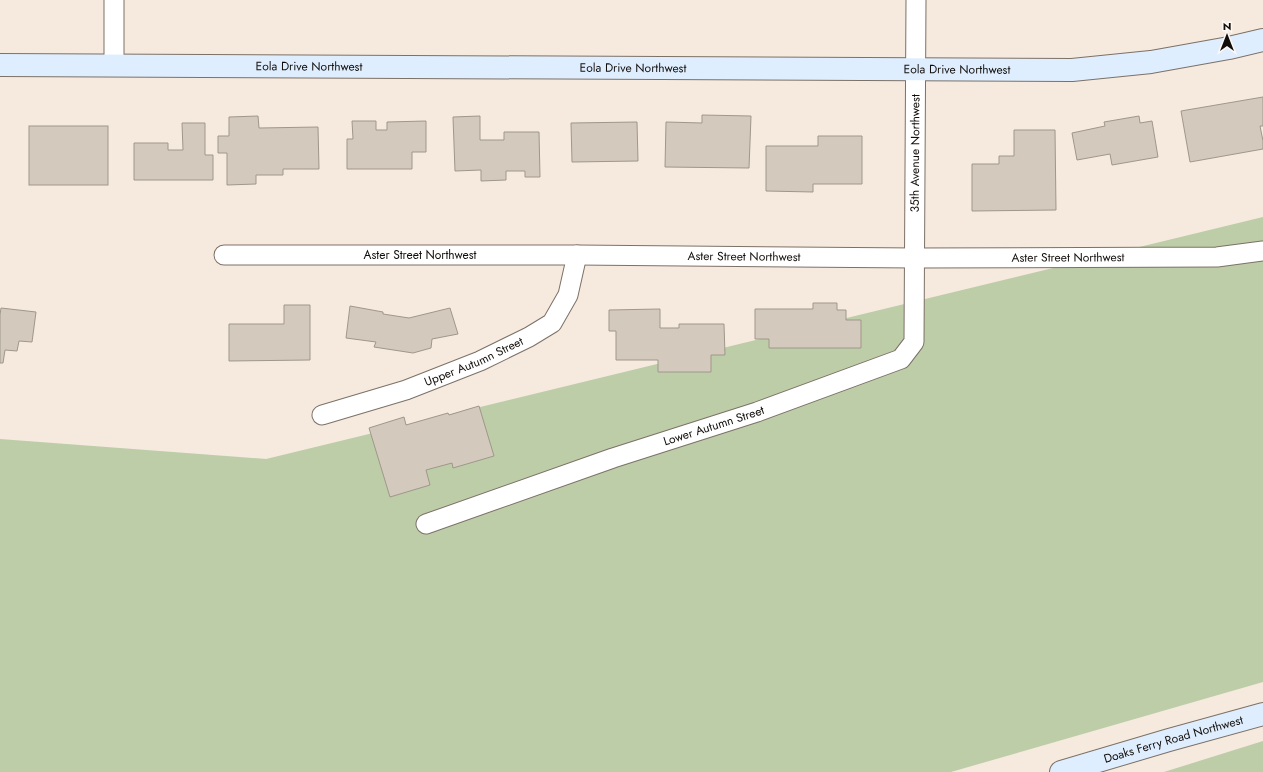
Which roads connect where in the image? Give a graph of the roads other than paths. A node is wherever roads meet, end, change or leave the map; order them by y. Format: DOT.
graph roads {
  1 [pos="114,0"];
  2 [pos="916,0"];
  3 [pos="1263,40"];
  4 [pos="0,65"];
  5 [pos="114,66"];
  6 [pos="915,69"];
  7 [pos="1263,251"];
  8 [pos="224,255"];
  9 [pos="577,255"];
  10 [pos="915,258"];
  11 [pos="322,415"];
  12 [pos="426,524"];
  13 [pos="1263,714"];
  14 [pos="1061,772"];
  1 -- 5 [label="street"];
  2 -- 6 [label="street, 35th Avenue Northwest"];
  3 -- 6 [label="street, Eola Drive Northwest"];
  4 -- 5 [label="street, Eola Drive Northwest"];
  5 -- 6 [label="street, Eola Drive Northwest"];
  6 -- 10 [label="street, 35th Avenue Northwest"];
  7 -- 10 [label="street, Aster Street Northwest"];
  8 -- 9 [label="street, Aster Street Northwest"];
  9 -- 10 [label="street, Aster Street Northwest"];
  9 -- 11 [label="street, Upper Autumn Street"];
  10 -- 12 [label="street, Lower Autumn Street"];
  13 -- 14 [label="street, Doaks Ferry Road Northwest"];
}
